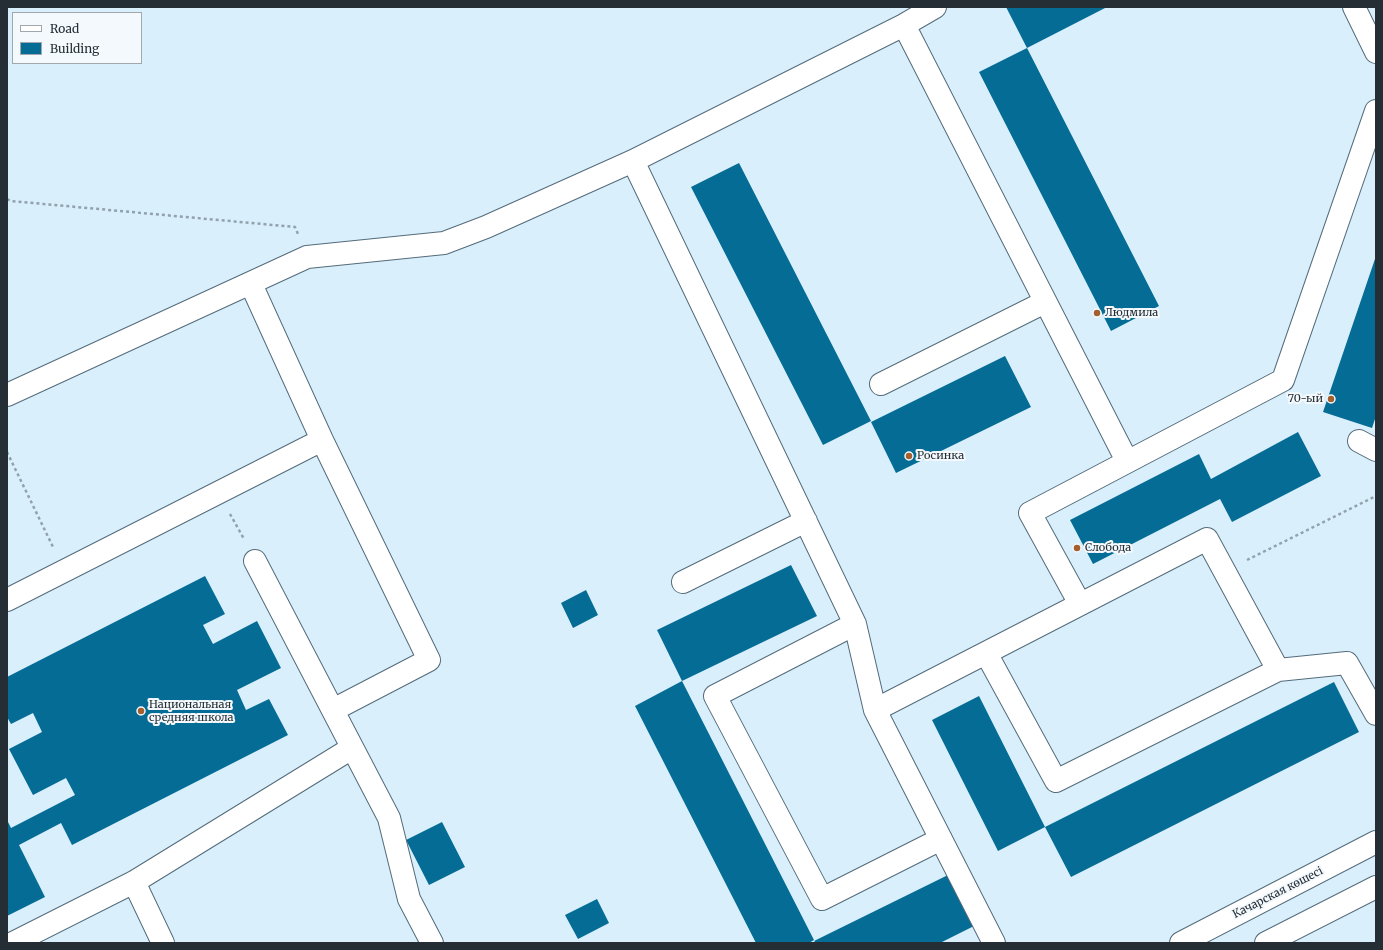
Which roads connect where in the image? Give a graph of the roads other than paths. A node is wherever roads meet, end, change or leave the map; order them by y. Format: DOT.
graph roads {
  1 [pos="935,7"];
  2 [pos="1354,7"];
  3 [pos="904,25"];
  4 [pos="1376,52"];
  5 [pos="1376,111"];
  6 [pos="633,160"];
  7 [pos="251,284"];
  8 [pos="1045,302"];
  9 [pos="881,384"];
  10 [pos="7,395"];
  11 [pos="322,440"];
  12 [pos="1127,462"];
  13 [pos="806,521"];
  14 [pos="255,561"];
  15 [pos="683,582"];
  16 [pos="7,600"];
  17 [pos="1080,604"];
  18 [pos="855,624"];
  19 [pos="986,653"];
  20 [pos="1278,670"];
  21 [pos="333,710"];
  22 [pos="875,710"];
  23 [pos="1376,714"];
  24 [pos="352,748"];
  25 [pos="941,840"];
  26 [pos="1376,842"];
  27 [pos="134,882"];
  28 [pos="1376,887"];
  29 [pos="13,943"];
  30 [pos="163,943"];
  31 [pos="432,943"];
  32 [pos="994,943"];
  33 [pos="1180,943"];
  34 [pos="1266,943"];
  1 -- 3 [label="street"];
  2 -- 4 [label="street"];
  3 -- 6 [label="street"];
  3 -- 8 [label="street"];
  5 -- 12 [label="street"];
  6 -- 7 [label="street"];
  6 -- 13 [label="street"];
  7 -- 10 [label="street"];
  7 -- 11 [label="street"];
  8 -- 9 [label="street"];
  8 -- 12 [label="street"];
  11 -- 16 [label="street"];
  11 -- 21 [label="street"];
  12 -- 17 [label="street"];
  13 -- 15 [label="street"];
  13 -- 18 [label="street"];
  14 -- 21 [label="street"];
  17 -- 19 [label="street"];
  17 -- 20 [label="street"];
  18 -- 22 [label="street"];
  18 -- 25 [label="street"];
  19 -- 20 [label="street"];
  19 -- 22 [label="street"];
  20 -- 23 [label="street"];
  21 -- 24 [label="street"];
  22 -- 25 [label="street"];
  24 -- 27 [label="street"];
  24 -- 31 [label="street"];
  25 -- 32 [label="street"];
  26 -- 33 [label="street, Качарская көшесі"];
  27 -- 29 [label="street"];
  27 -- 30 [label="street"];
  28 -- 34 [label="street"];
}
